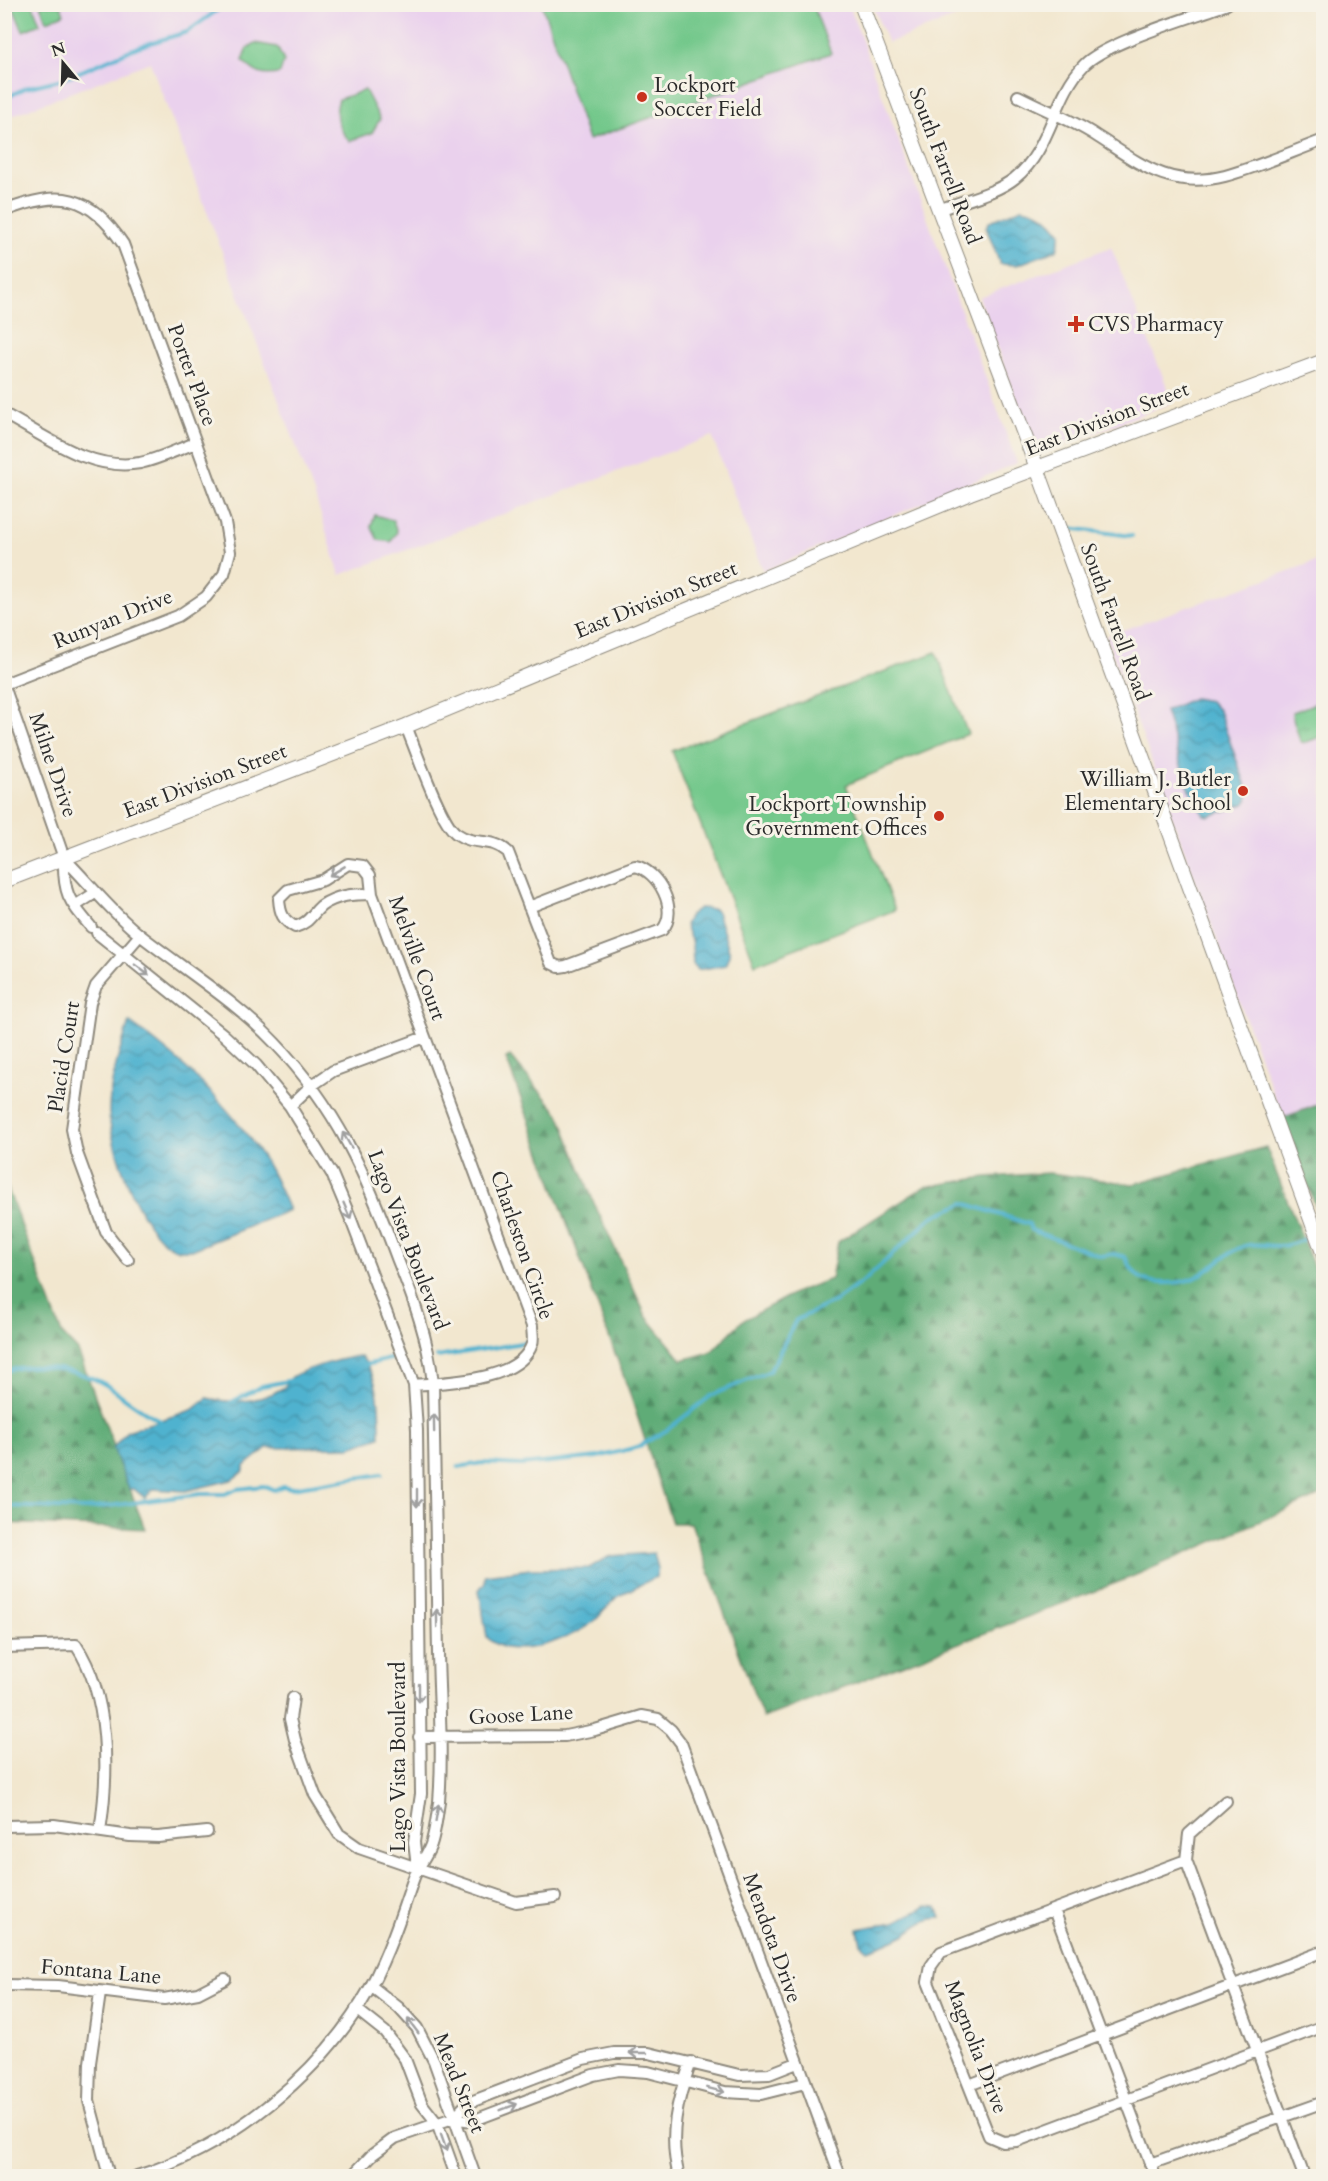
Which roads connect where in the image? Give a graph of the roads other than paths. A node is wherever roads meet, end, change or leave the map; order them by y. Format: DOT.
graph roads {
  1 [pos="861,4"];
  2 [pos="1227,4"];
  3 [pos="1018,96"];
  4 [pos="1054,114"];
  5 [pos="1323,140"];
  6 [pos="939,210"];
  7 [pos="4,211"];
  8 [pos="1323,361"];
  9 [pos="4,414"];
  10 [pos="196,443"];
  11 [pos="1037,468"];
  12 [pos="224,574"];
  13 [pos="4,685"];
  14 [pos="406,726"];
  15 [pos="64,858"];
  16 [pos="4,881"];
  17 [pos="95,893"];
  18 [pos="372,894"];
  19 [pos="75,906"];
  20 [pos="529,907"];
  21 [pos="140,935"];
  22 [pos="122,954"];
  23 [pos="425,1037"];
  24 [pos="311,1086"];
  25 [pos="290,1106"];
  26 [pos="1323,1255"];
  27 [pos="128,1260"];
  28 [pos="434,1383"];
  29 [pos="414,1385"];
  30 [pos="4,1647"];
  31 [pos="293,1698"];
  32 [pos="658,1719"];
  33 [pos="419,1737"];
  34 [pos="439,1738"];
  35 [pos="1226,1801"];
  36 [pos="4,1826"];
  37 [pos="100,1831"];
  38 [pos="207,1832"];
  39 [pos="1186,1860"];
  40 [pos="417,1867"];
  41 [pos="555,1897"];
  42 [pos="1054,1910"];
  43 [pos="1323,1951"];
  44 [pos="225,1979"];
  45 [pos="1232,1984"];
  46 [pos="4,1985"];
  47 [pos="370,1986"];
  48 [pos="100,1993"];
  49 [pos="356,2010"];
  50 [pos="1323,2026"];
  51 [pos="1101,2035"];
  52 [pos="1258,2051"];
  53 [pos="691,2062"];
  54 [pos="797,2063"];
  55 [pos="684,2081"];
  56 [pos="805,2083"];
  57 [pos="969,2085"];
  58 [pos="1125,2100"];
  59 [pos="1323,2102"];
  60 [pos="1282,2117"];
  61 [pos="453,2118"];
  62 [pos="437,2123"];
  63 [pos="1150,2164"];
  64 [pos="110,2176"];
  65 [pos="136,2176"];
  66 [pos="352,2176"];
  67 [pos="456,2176"];
  68 [pos="475,2176"];
  69 [pos="679,2176"];
  70 [pos="840,2176"];
  71 [pos="1155,2176"];
  72 [pos="1304,2176"];
  1 -- 6 [label="street, South Farrell Road"];
  2 -- 4 [label="street"];
  3 -- 4 [label="street"];
  4 -- 5 [label="street"];
  4 -- 6 [label="street"];
  6 -- 11 [label="street, South Farrell Road"];
  7 -- 10 [label="street, Porter Place"];
  8 -- 11 [label="street, East Division Street"];
  9 -- 10 [label="street"];
  10 -- 12 [label="street, Porter Place"];
  11 -- 14 [label="street, East Division Street"];
  11 -- 26 [label="street, South Farrell Road"];
  12 -- 13 [label="street, Runyan Drive"];
  13 -- 15 [label="street, Milne Drive"];
  14 -- 15 [label="street, East Division Street"];
  14 -- 20 [label="street"];
  15 -- 16 [label="street, East Division Street"];
  15 -- 17 [label="street, Lago Vista Boulevard"];
  15 -- 19 [label="street, Lago Vista Boulevard"];
  17 -- 19 [label="street"];
  17 -- 21 [label="street, Lago Vista Boulevard"];
  18 -- 18 [label="street, Melville Court, one-way"];
  18 -- 23 [label="street, Melville Court"];
  19 -- 22 [label="street, Lago Vista Boulevard"];
  20 -- 20 [label="street"];
  21 -- 22 [label="street, Placid Court"];
  21 -- 24 [label="street, Lago Vista Boulevard"];
  22 -- 25 [label="street, Lago Vista Boulevard, one-way"];
  22 -- 27 [label="street, Placid Court"];
  23 -- 24 [label="street"];
  23 -- 28 [label="street, Charleston Circle"];
  24 -- 25 [label="street"];
  28 -- 24 [label="street, Lago Vista Boulevard, one-way"];
  25 -- 29 [label="street, Lago Vista Boulevard, one-way"];
  28 -- 29 [label="street, Charleston Circle"];
  34 -- 28 [label="street, Lago Vista Boulevard, one-way"];
  29 -- 33 [label="street, Lago Vista Boulevard, one-way"];
  30 -- 37 [label="street"];
  31 -- 40 [label="street"];
  32 -- 34 [label="street, Goose Lane"];
  32 -- 54 [label="street, Mendota Drive"];
  33 -- 34 [label="street, Goose Lane"];
  33 -- 40 [label="street, Lago Vista Boulevard"];
  40 -- 34 [label="street, Lago Vista Boulevard, one-way"];
  35 -- 39 [label="street"];
  36 -- 37 [label="street"];
  37 -- 38 [label="street"];
  39 -- 42 [label="street, Magnolia Drive"];
  39 -- 45 [label="street"];
  40 -- 41 [label="street"];
  40 -- 47 [label="street, Lago Vista Boulevard"];
  42 -- 51 [label="street"];
  42 -- 57 [label="street, Magnolia Drive"];
  43 -- 45 [label="street"];
  44 -- 48 [label="street, Fontana Lane"];
  45 -- 51 [label="street"];
  45 -- 52 [label="street"];
  46 -- 48 [label="street, Fontana Lane"];
  47 -- 49 [label="street, Lago Vista Boulevard"];
  61 -- 47 [label="street, Mead Street, one-way"];
  48 -- 64 [label="street"];
  49 -- 62 [label="street, Mead Street"];
  49 -- 65 [label="street, Lago Vista Boulevard"];
  50 -- 52 [label="street, Magnolia Drive"];
  51 -- 57 [label="street"];
  51 -- 58 [label="street"];
  52 -- 58 [label="street, Magnolia Drive"];
  52 -- 60 [label="street"];
  53 -- 54 [label="street"];
  53 -- 55 [label="street"];
  53 -- 61 [label="street, one-way"];
  54 -- 56 [label="street, Mendota Drive"];
  55 -- 56 [label="street, one-way"];
  61 -- 55 [label="street, one-way"];
  55 -- 69 [label="street"];
  56 -- 70 [label="street, Mendota Drive"];
  57 -- 58 [label="street, Magnolia Drive"];
  58 -- 63 [label="street"];
  59 -- 60 [label="street"];
  60 -- 63 [label="street"];
  60 -- 72 [label="street"];
  61 -- 62 [label="street"];
  61 -- 68 [label="street, Mead Street"];
  62 -- 66 [label="street"];
  62 -- 67 [label="street, Mead Street, one-way"];
  63 -- 71 [label="street"];
}
